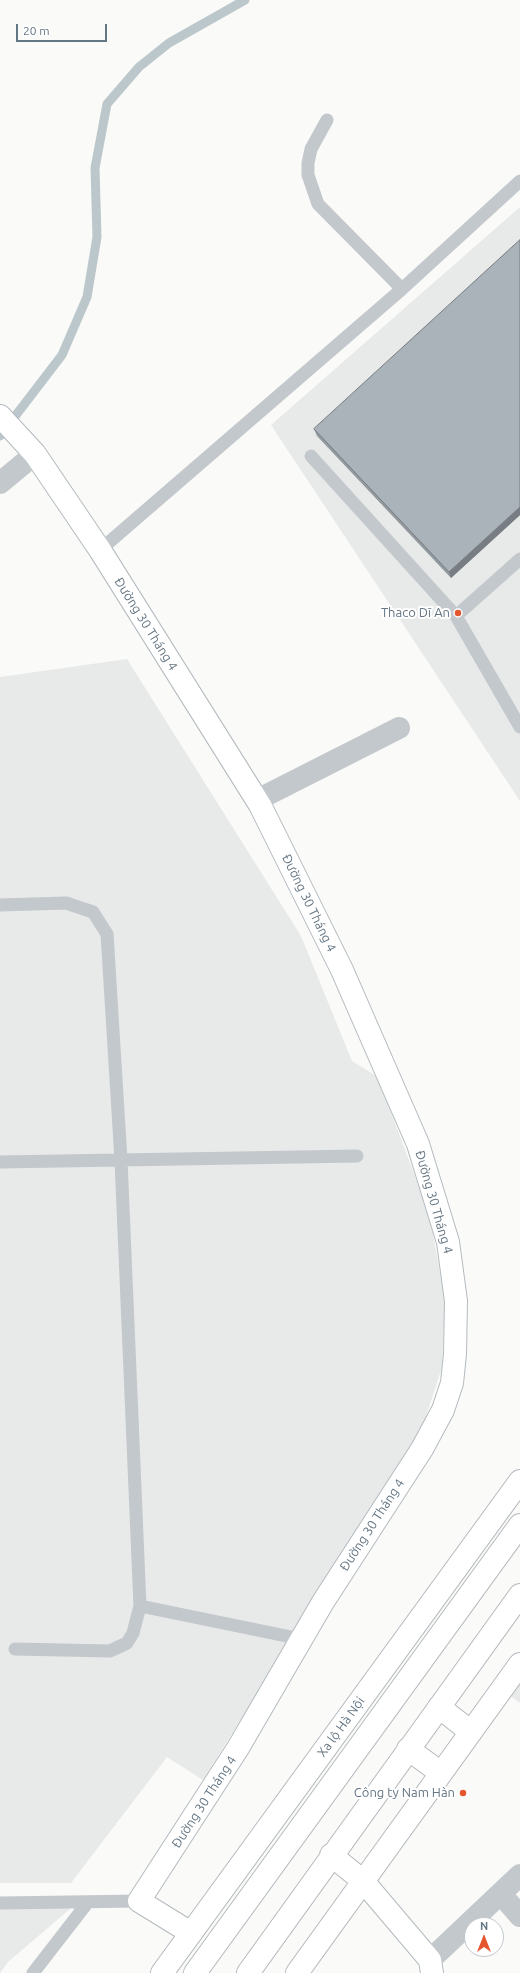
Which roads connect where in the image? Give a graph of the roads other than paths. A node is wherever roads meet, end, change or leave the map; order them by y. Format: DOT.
graph roads {
  1 [pos="327,120"];
  2 [pos="520,181"];
  3 [pos="402,289"];
  4 [pos="0,416"];
  5 [pos="31,449"];
  6 [pos="311,456"];
  7 [pos="0,483"];
  8 [pos="100,550"];
  9 [pos="520,559"];
  10 [pos="456,616"];
  11 [pos="520,727"];
  12 [pos="400,728"];
  13 [pos="257,800"];
  14 [pos="0,905"];
  15 [pos="356,1156"];
  16 [pos="122,1160"];
  17 [pos="0,1162"];
  18 [pos="520,1481"];
  19 [pos="520,1525"];
  20 [pos="520,1595"];
  21 [pos="140,1606"];
  22 [pos="301,1640"];
  23 [pos="15,1649"];
  24 [pos="520,1664"];
  25 [pos="439,1707"];
  26 [pos="471,1732"];
  27 [pos="408,1749"];
  28 [pos="441,1773"];
  29 [pos="331,1855"];
  30 [pos="520,1876"];
  31 [pos="363,1881"];
  32 [pos="501,1894"];
  33 [pos="139,1901"];
  34 [pos="88,1902"];
  35 [pos="0,1903"];
  36 [pos="520,1916"];
  37 [pos="191,1933"];
  38 [pos="214,1947"];
  39 [pos="431,1966"];
  40 [pos="33,1973"];
  41 [pos="162,1973"];
  42 [pos="195,1973"];
  43 [pos="248,1973"];
  44 [pos="297,1973"];
  1 -- 3 [label="lane"];
  2 -- 3 [label="lane"];
  3 -- 8 [label="lane"];
  4 -- 5 [label="main road, Đường 30 Tháng 4"];
  5 -- 7 [label="street"];
  5 -- 8 [label="main road, Đường 30 Tháng 4"];
  6 -- 10 [label="lane"];
  8 -- 13 [label="main road, Đường 30 Tháng 4"];
  9 -- 10 [label="lane"];
  10 -- 11 [label="lane"];
  12 -- 13 [label="street"];
  13 -- 22 [label="main road, Đường 30 Tháng 4"];
  14 -- 16 [label="lane"];
  15 -- 16 [label="lane"];
  16 -- 17 [label="lane"];
  16 -- 21 [label="lane"];
  18 -- 37 [label="main road, Xa lộ Hà Nội"];
  19 -- 38 [label="main road, Xa lộ Hà Nội"];
  20 -- 25 [label="main road"];
  21 -- 22 [label="lane"];
  21 -- 23 [label="lane"];
  22 -- 33 [label="main road, Đường 30 Tháng 4"];
  24 -- 26 [label="main road"];
  25 -- 26 [label="main road"];
  25 -- 27 [label="main road"];
  26 -- 28 [label="main road"];
  27 -- 28 [label="main road"];
  27 -- 29 [label="main road"];
  28 -- 31 [label="main road"];
  29 -- 31 [label="main road"];
  29 -- 43 [label="main road"];
  30 -- 32 [label="street"];
  31 -- 39 [label="main road"];
  31 -- 44 [label="main road"];
  32 -- 36 [label="street"];
  32 -- 39 [label="street"];
  33 -- 34 [label="lane"];
  33 -- 37 [label="main road"];
  34 -- 35 [label="lane"];
  34 -- 40 [label="lane"];
  37 -- 38 [label="main road"];
  37 -- 41 [label="main road, Xa lộ Hà Nội"];
  38 -- 42 [label="main road, Xa lộ Hà Nội"];
}
